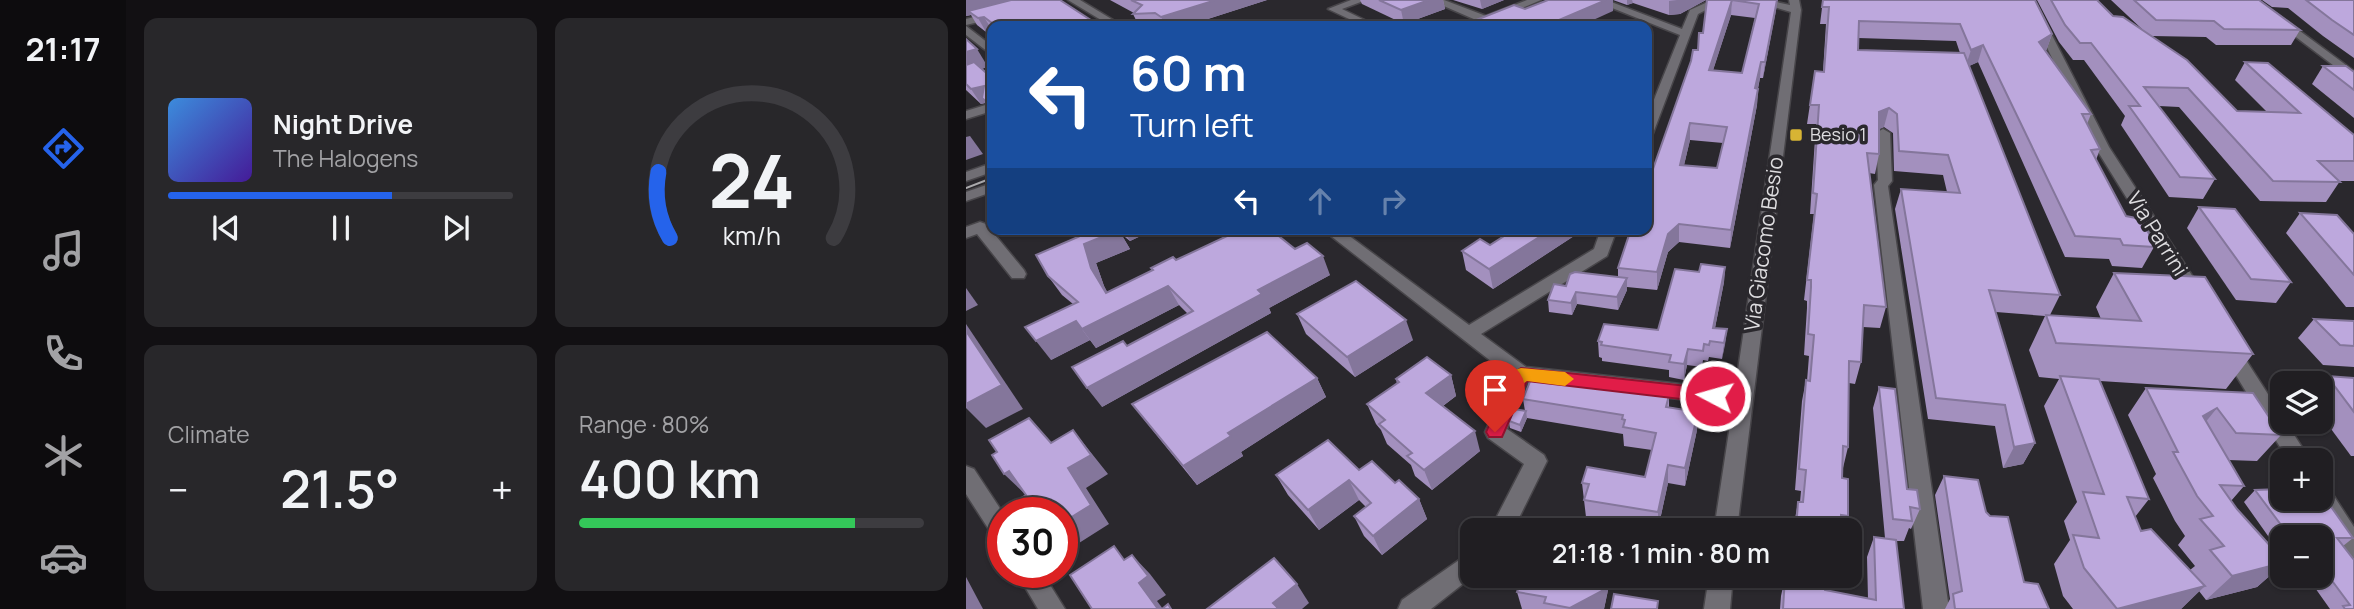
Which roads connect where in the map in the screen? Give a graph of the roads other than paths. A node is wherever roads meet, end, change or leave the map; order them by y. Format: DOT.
graph roads {
  1 [pos="1073,0"];
  2 [pos="1361,0"];
  3 [pos="1435,0"];
  4 [pos="1536,0"];
  5 [pos="1597,0"];
  6 [pos="1720,0"];
  7 [pos="1755,0"];
  8 [pos="2029,0"];
  9 [pos="2252,0"];
  10 [pos="1795,5"];
  11 [pos="1694,12"];
  12 [pos="1003,13"];
  13 [pos="1645,18"];
  14 [pos="1486,20"];
  15 [pos="1109,21"];
  16 [pos="1361,21"];
  17 [pos="1638,21"];
  18 [pos="966,22"];
  19 [pos="1665,26"];
  20 [pos="966,29"];
  21 [pos="1685,34"];
  22 [pos="987,48"];
  23 [pos="2354,77"];
  24 [pos="987,109"];
  25 [pos="966,115"];
  26 [pos="1652,120"];
  27 [pos="1883,133"];
  28 [pos="987,169"];
  29 [pos="966,177"];
  30 [pos="987,189"];
  31 [pos="966,197"];
  32 [pos="966,233"];
  33 [pos="987,235"];
  34 [pos="987,235"];
  35 [pos="1338,235"];
  36 [pos="1607,235"];
  37 [pos="1018,274"];
  38 [pos="2204,309"];
  39 [pos="2219,332"];
  40 [pos="1468,334"];
  41 [pos="1521,374"];
  42 [pos="1742,399"];
  43 [pos="2292,448"];
  44 [pos="966,475"];
  45 [pos="987,507"];
  46 [pos="2331,511"];
  47 [pos="1507,518"];
  48 [pos="1727,518"];
  49 [pos="2354,547"];
  50 [pos="1460,571"];
  51 [pos="1038,588"];
  52 [pos="1720,588"];
  53 [pos="1052,609"];
  54 [pos="1411,609"];
  55 [pos="1717,609"];
  56 [pos="1936,609"];
  1 -- 15 [label="street"];
  2 -- 16 [label="street"];
  3 -- 14 [label="street"];
  4 -- 14 [label="street"];
  5 -- 13 [label="street"];
  6 -- 11 [label="street"];
  7 -- 10 [label="street"];
  8 -- 38 [label="street, Via Parrini"];
  9 -- 23 [label="street"];
  10 -- 42 [label="street, Via Giacomo Besio"];
  11 -- 19 [label="street"];
  11 -- 21 [label="street"];
  12 -- 18 [label="street"];
  13 -- 17 [label="street"];
  13 -- 19 [label="street"];
  19 -- 21 [label="street"];
  20 -- 22 [label="street"];
  21 -- 26 [label="street"];
  24 -- 25 [label="street"];
  27 -- 56 [label="street"];
  28 -- 29 [label="street"];
  30 -- 31 [label="street"];
  32 -- 33 [label="street"];
  34 -- 37 [label="street"];
  35 -- 40 [label="street"];
  36 -- 40 [label="street"];
  39 -- 43 [label="street"];
  40 -- 41 [label="street"];
  41 -- 42 [label="street"];
  41 -- 47 [label="street"];
  42 -- 48 [label="street, Via Giacomo Besio"];
  44 -- 45 [label="street"];
  46 -- 49 [label="street"];
  50 -- 54 [label="street"];
  51 -- 53 [label="street"];
  52 -- 55 [label="street"];
}
